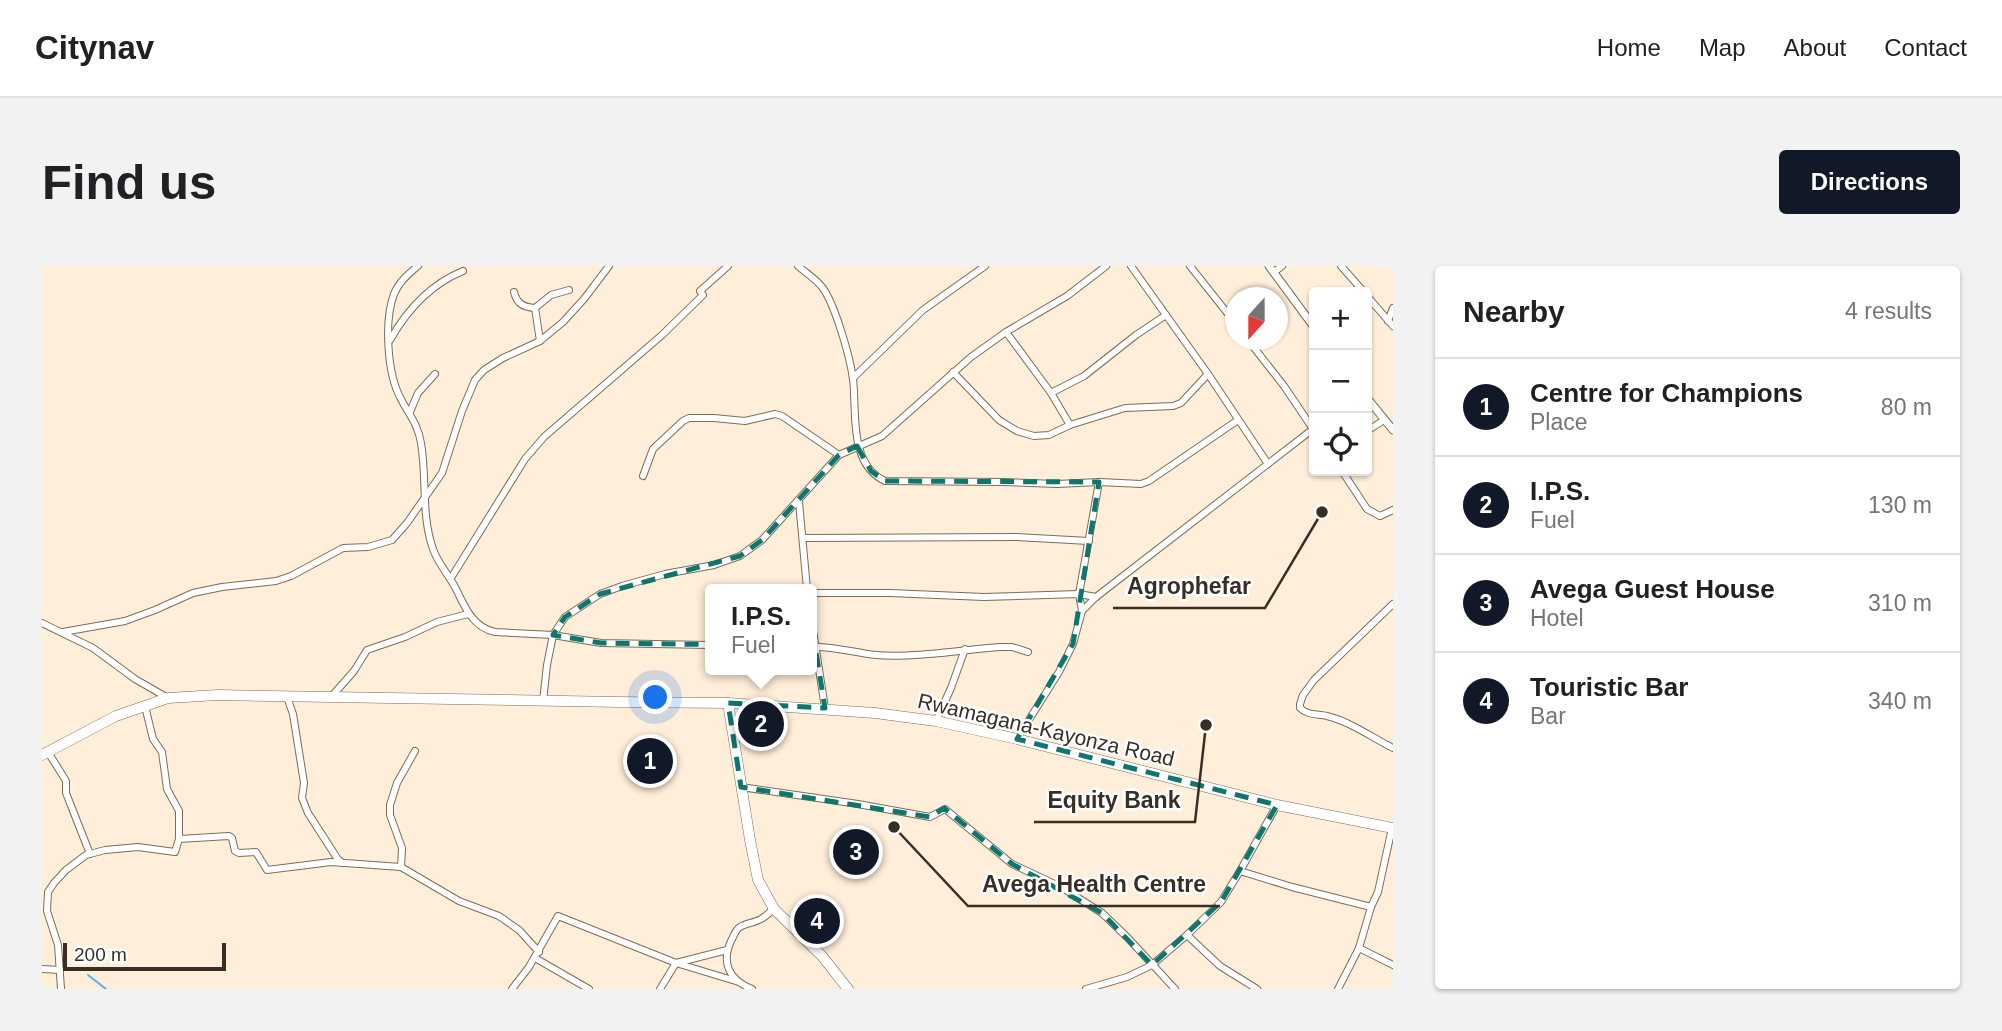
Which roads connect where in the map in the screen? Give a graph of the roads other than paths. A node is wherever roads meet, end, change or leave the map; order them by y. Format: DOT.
graph roads {
  1 [pos="418,266"];
  2 [pos="609,266"];
  3 [pos="728,266"];
  4 [pos="798,266"];
  5 [pos="985,266"];
  6 [pos="1106,266"];
  7 [pos="1131,266"];
  8 [pos="1190,266"];
  9 [pos="1282,266"];
  10 [pos="1341,266"];
  11 [pos="1271,269"];
  12 [pos="463,271"];
  13 [pos="1359,287"];
  14 [pos="569,289"];
  15 [pos="514,292"];
  16 [pos="1372,302"];
  17 [pos="1393,308"];
  18 [pos="535,309"];
  19 [pos="1225,310"];
  20 [pos="1166,315"];
  21 [pos="1309,320"];
  22 [pos="1391,324"];
  23 [pos="1006,332"];
  24 [pos="540,341"];
  25 [pos="389,342"];
  26 [pos="1256,350"];
  27 [pos="953,372"];
  28 [pos="435,374"];
  29 [pos="1208,374"];
  30 [pos="853,378"];
  31 [pos="1051,393"];
  32 [pos="1372,404"];
  33 [pos="410,412"];
  34 [pos="1238,420"];
  35 [pos="1384,420"];
  36 [pos="1309,423"];
  37 [pos="1070,425"];
  38 [pos="1372,428"];
  39 [pos="1393,430"];
  40 [pos="1309,434"];
  41 [pos="858,446"];
  42 [pos="839,455"];
  43 [pos="1268,464"];
  44 [pos="424,475"];
  45 [pos="643,476"];
  46 [pos="1345,476"];
  47 [pos="1099,482"];
  48 [pos="435,484"];
  49 [pos="424,498"];
  50 [pos="799,502"];
  51 [pos="1393,510"];
  52 [pos="803,538"];
  53 [pos="1089,541"];
  54 [pos="451,578"];
  55 [pos="807,584"];
  56 [pos="817,593"];
  57 [pos="1079,594"];
  58 [pos="1096,597"];
  59 [pos="1393,604"];
  60 [pos="1082,611"];
  61 [pos="468,614"];
  62 [pos="42,623"];
  63 [pos="63,632"];
  64 [pos="552,635"];
  65 [pos="705,645"];
  66 [pos="817,646"];
  67 [pos="965,649"];
  68 [pos="1028,653"];
  69 [pos="817,663"];
  70 [pos="287,697"];
  71 [pos="168,698"];
  72 [pos="331,698"];
  73 [pos="542,701"];
  74 [pos="728,703"];
  75 [pos="145,706"];
  76 [pos="825,708"];
  77 [pos="936,721"];
  78 [pos="1017,739"];
  79 [pos="1393,748"];
  80 [pos="415,751"];
  81 [pos="45,753"];
  82 [pos="741,787"];
  83 [pos="1277,805"];
  84 [pos="1392,828"];
  85 [pos="179,839"];
  86 [pos="90,854"];
  87 [pos="344,864"];
  88 [pos="401,867"];
  89 [pos="1240,872"];
  90 [pos="45,895"];
  91 [pos="1371,906"];
  92 [pos="774,909"];
  93 [pos="1187,935"];
  94 [pos="1359,948"];
  95 [pos="726,950"];
  96 [pos="537,955"];
  97 [pos="676,963"];
  98 [pos="1152,965"];
  99 [pos="1393,965"];
  100 [pos="42,969"];
  101 [pos="60,971"];
  102 [pos="741,983"];
  103 [pos="1341,988"];
  104 [pos="61,989"];
  105 [pos="512,989"];
  106 [pos="589,989"];
  107 [pos="660,989"];
  108 [pos="752,989"];
  109 [pos="848,989"];
  110 [pos="1088,989"];
  111 [pos="1175,989"];
  112 [pos="1257,989"];
  1 -- 25 [label="street"];
  2 -- 24 [label="street"];
  3 -- 54 [label="street"];
  4 -- 30 [label="street"];
  5 -- 30 [label="street"];
  6 -- 23 [label="street"];
  7 -- 20 [label="street"];
  8 -- 19 [label="street"];
  9 -- 11 [label="street"];
  10 -- 13 [label="street"];
  11 -- 21 [label="street"];
  12 -- 25 [label="street"];
  14 -- 18 [label="street"];
  15 -- 18 [label="street"];
  16 -- 22 [label="street"];
  17 -- 22 [label="street"];
  18 -- 24 [label="street"];
  20 -- 29 [label="street"];
  20 -- 31 [label="street"];
  23 -- 27 [label="street"];
  23 -- 31 [label="street"];
  24 -- 48 [label="street"];
  25 -- 33 [label="street"];
  26 -- 36 [label="street"];
  27 -- 37 [label="street"];
  27 -- 41 [label="street"];
  28 -- 33 [label="street"];
  29 -- 34 [label="street"];
  29 -- 37 [label="street"];
  30 -- 41 [label="street"];
  31 -- 37 [label="street"];
  32 -- 35 [label="street"];
  33 -- 44 [label="street"];
  34 -- 43 [label="street"];
  34 -- 47 [label="street"];
  35 -- 38 [label="street"];
  35 -- 39 [label="street"];
  40 -- 43 [label="street"];
  41 -- 42 [label="street"];
  41 -- 47 [label="street"];
  42 -- 45 [label="street"];
  42 -- 50 [label="street"];
  43 -- 58 [label="street"];
  44 -- 48 [label="street"];
  44 -- 49 [label="street"];
  46 -- 51 [label="street"];
  47 -- 53 [label="street"];
  48 -- 49 [label="street"];
  49 -- 54 [label="street"];
  49 -- 63 [label="street"];
  50 -- 52 [label="street"];
  50 -- 64 [label="street"];
  52 -- 53 [label="street"];
  52 -- 55 [label="street"];
  53 -- 57 [label="street"];
  54 -- 61 [label="street"];
  56 -- 57 [label="street"];
  57 -- 58 [label="street"];
  57 -- 60 [label="street"];
  58 -- 60 [label="street"];
  59 -- 79 [label="street"];
  60 -- 78 [label="street"];
  61 -- 64 [label="street"];
  61 -- 72 [label="street"];
  62 -- 63 [label="street"];
  63 -- 71 [label="street"];
  64 -- 65 [label="street"];
  64 -- 73 [label="street"];
  66 -- 67 [label="street"];
  67 -- 68 [label="street"];
  67 -- 77 [label="street"];
  69 -- 76 [label="street"];
  70 -- 71 [label="highway, Rwamagana-Kayonza Road"];
  70 -- 72 [label="highway, Rwamagana-Kayonza Road"];
  70 -- 87 [label="street"];
  71 -- 75 [label="highway, Rwamagana-Kayonza Road"];
  72 -- 73 [label="highway, Rwamagana-Kayonza Road"];
  73 -- 74 [label="highway, Rwamagana-Kayonza Road"];
  74 -- 76 [label="highway, Rwamagana-Kayonza Road"];
  74 -- 82 [label="highway"];
  75 -- 81 [label="highway, Rwamagana-Kayonza Road"];
  75 -- 85 [label="street"];
  76 -- 77 [label="highway, Rwamagana-Kayonza Road"];
  77 -- 78 [label="highway, Rwamagana-Kayonza Road"];
  78 -- 83 [label="highway, Rwamagana-Kayonza Road"];
  80 -- 88 [label="street"];
  81 -- 86 [label="street"];
  82 -- 92 [label="highway"];
  82 -- 98 [label="street"];
  83 -- 84 [label="highway, Rwamagana-Kayonza Road"];
  83 -- 89 [label="street"];
  84 -- 91 [label="street"];
  85 -- 86 [label="street"];
  85 -- 87 [label="street"];
  86 -- 90 [label="street"];
  87 -- 88 [label="street"];
  88 -- 96 [label="street"];
  89 -- 91 [label="street"];
  89 -- 93 [label="street"];
  90 -- 101 [label="street"];
  91 -- 94 [label="street"];
  92 -- 95 [label="street"];
  92 -- 109 [label="highway"];
  93 -- 98 [label="street"];
  93 -- 112 [label="street"];
  94 -- 99 [label="street"];
  94 -- 103 [label="street"];
  95 -- 97 [label="street"];
  95 -- 102 [label="street"];
  96 -- 97 [label="street"];
  96 -- 105 [label="street"];
  96 -- 106 [label="street"];
  97 -- 102 [label="street"];
  97 -- 107 [label="street"];
  98 -- 110 [label="street"];
  98 -- 111 [label="street"];
  100 -- 101 [label="street"];
  101 -- 104 [label="street"];
  102 -- 108 [label="street"];
}
